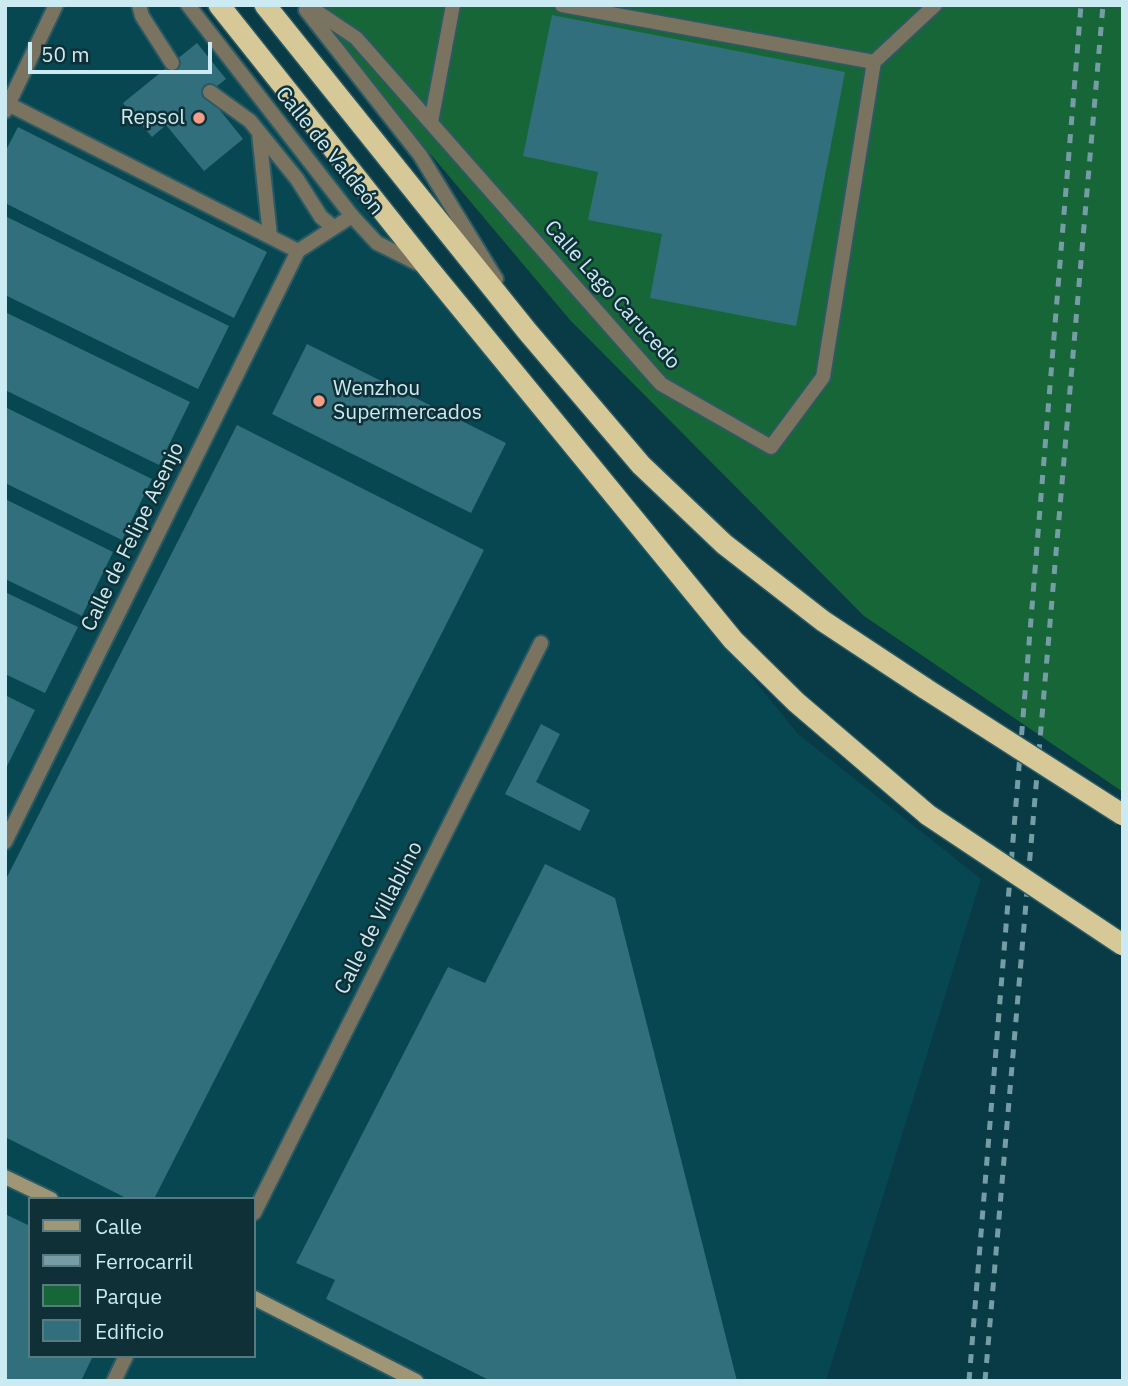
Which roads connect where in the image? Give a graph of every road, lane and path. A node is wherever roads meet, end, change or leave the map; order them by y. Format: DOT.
graph roads {
  1 [pos="56,5"];
  2 [pos="139,5"];
  3 [pos="188,5"];
  4 [pos="219,5"];
  5 [pos="265,5"];
  6 [pos="305,5"];
  7 [pos="453,5"];
  8 [pos="562,5"];
  9 [pos="935,5"];
  10 [pos="874,62"];
  11 [pos="172,64"];
  12 [pos="210,92"];
  13 [pos="7,107"];
  14 [pos="431,122"];
  15 [pos="259,132"];
  16 [pos="352,216"];
  17 [pos="333,227"];
  18 [pos="270,236"];
  19 [pos="298,251"];
  20 [pos="429,269"];
  21 [pos="527,331"];
  22 [pos="541,643"];
  23 [pos="1123,815"];
  24 [pos="5,842"];
  25 [pos="1123,945"];
  26 [pos="5,1177"];
  27 [pos="47,1197"];
  28 [pos="256,1209"];
  29 [pos="256,1299"];
  30 [pos="125,1358"];
  31 [pos="114,1381"];
  32 [pos="416,1381"];
  1 -- 13 [label="street"];
  2 -- 11 [label="street"];
  3 -- 16 [label="street, Calle de Valdeón"];
  4 -- 20 [label="highway"];
  5 -- 21 [label="highway"];
  6 -- 14 [label="street, Calle Lago Carucedo"];
  6 -- 21 [label="street"];
  7 -- 14 [label="street"];
  8 -- 10 [label="street"];
  9 -- 10 [label="street"];
  10 -- 14 [label="street, Calle Lago Carucedo"];
  12 -- 15 [label="street, Calle de Valdeón"];
  13 -- 18 [label="street"];
  15 -- 17 [label="street, Calle de Valdeón"];
  15 -- 18 [label="street, Calle de Valdeón"];
  16 -- 17 [label="street, Calle de Felipe Asenjo"];
  16 -- 20 [label="street, Calle de Valdeón"];
  17 -- 19 [label="street, Calle de Felipe Asenjo"];
  18 -- 19 [label="street"];
  19 -- 24 [label="street, Calle de Felipe Asenjo"];
  20 -- 25 [label="highway, bridge"];
  21 -- 23 [label="highway, bridge"];
  22 -- 28 [label="street, Calle de Villablino"];
  26 -- 27 [label="street"];
  29 -- 32 [label="street"];
  30 -- 31 [label="street"];
}
